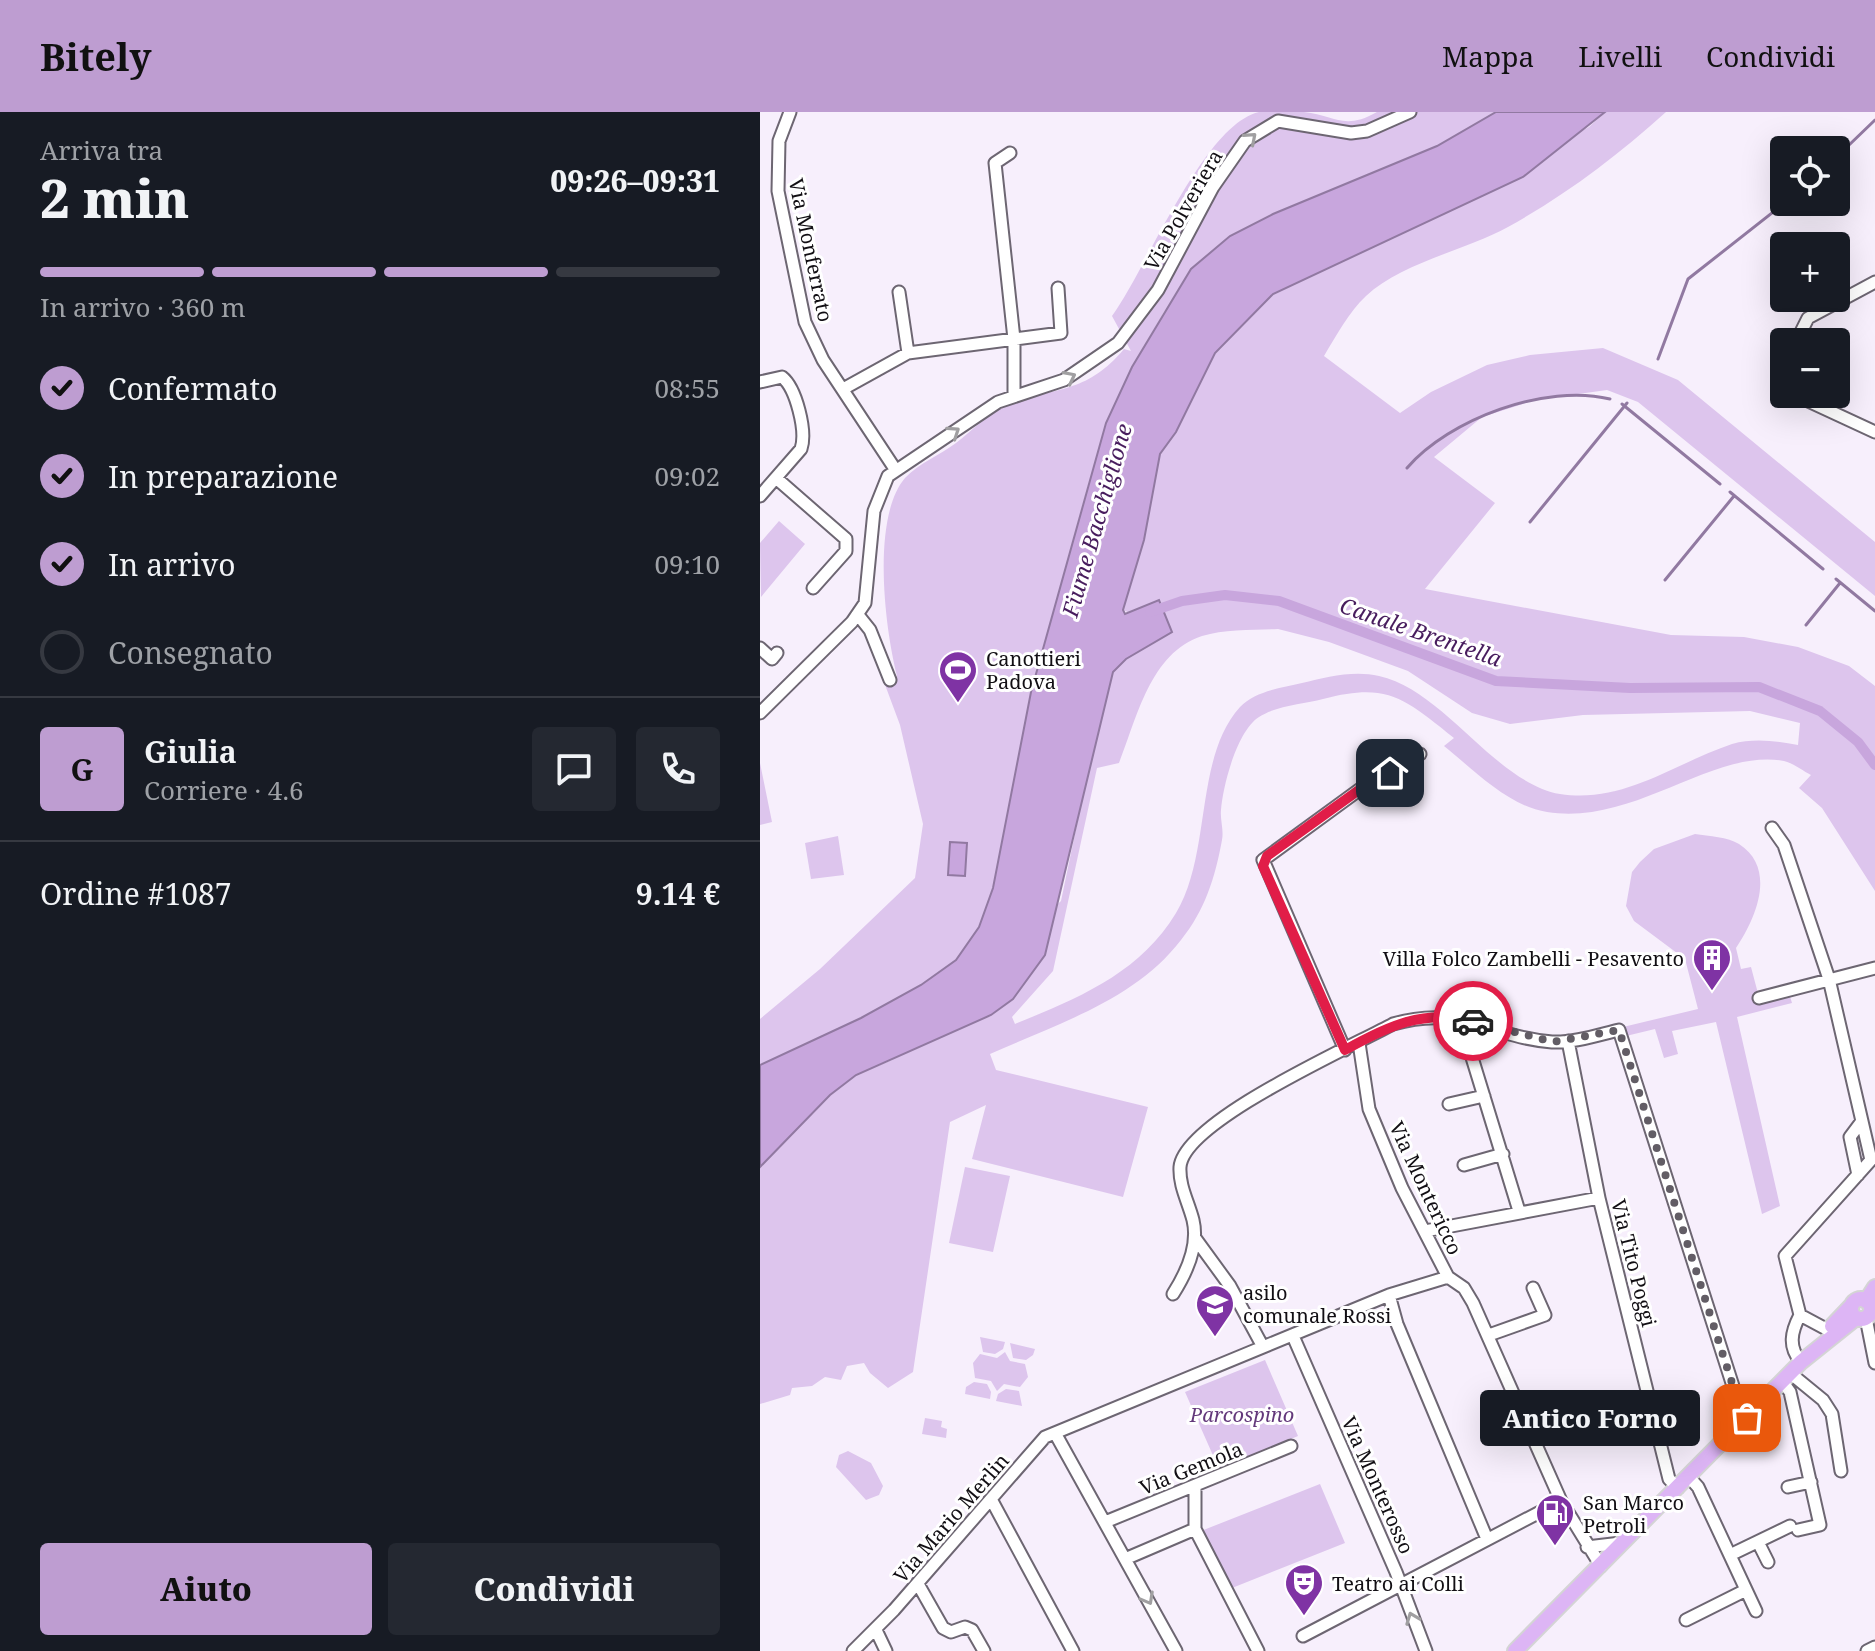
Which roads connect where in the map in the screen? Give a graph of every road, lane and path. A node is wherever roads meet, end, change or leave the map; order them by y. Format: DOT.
graph roads {
  1 [pos="790,112"];
  2 [pos="1410,112"];
  3 [pos="1010,153"];
  4 [pos="1875,282"];
  5 [pos="1058,288"];
  6 [pos="899,292"];
  7 [pos="1805,328"];
  8 [pos="1014,339"];
  9 [pos="908,353"];
  10 [pos="760,382"];
  11 [pos="843,389"];
  12 [pos="1014,396"];
  13 [pos="1823,408"];
  14 [pos="1875,432"];
  15 [pos="895,469"];
  16 [pos="776,478"];
  17 [pos="760,496"];
  18 [pos="813,588"];
  19 [pos="858,615"];
  20 [pos="760,648"];
  21 [pos="777,653"];
  22 [pos="890,680"];
  23 [pos="760,713"];
  24 [pos="1420,754"];
  25 [pos="1772,828"];
  26 [pos="1875,968"];
  27 [pos="1829,979"];
  28 [pos="1759,998"];
  29 [pos="1468,1020"];
  30 [pos="1568,1041"];
  31 [pos="1359,1043"];
  32 [pos="1345,1050"];
  33 [pos="1484,1096"];
  34 [pos="1449,1104"];
  35 [pos="1503,1154"];
  36 [pos="1464,1165"];
  37 [pos="1599,1198"];
  38 [pos="1519,1211"];
  39 [pos="1425,1231"];
  40 [pos="1195,1238"];
  41 [pos="1448,1277"];
  42 [pos="1875,1287"];
  43 [pos="1533,1288"];
  44 [pos="1173,1294"];
  45 [pos="1389,1295"];
  46 [pos="1860,1311"];
  47 [pos="1800,1315"];
  48 [pos="1828,1330"];
  49 [pos="1489,1335"];
  50 [pos="1293,1336"];
  51 [pos="1263,1347"];
  52 [pos="1875,1363"];
  53 [pos="1794,1369"];
  54 [pos="1747,1418"];
  55 [pos="1055,1433"];
  56 [pos="1291,1446"];
  57 [pos="1841,1471"];
  58 [pos="1689,1477"];
  59 [pos="1811,1482"];
  60 [pos="1195,1486"];
  61 [pos="1788,1487"];
  62 [pos="1678,1488"];
  63 [pos="991,1499"];
  64 [pos="1561,1501"];
  65 [pos="1105,1522"];
  66 [pos="1195,1529"];
  67 [pos="1487,1539"];
  68 [pos="1625,1541"];
  69 [pos="1758,1542"];
  70 [pos="1587,1547"];
  71 [pos="1730,1555"];
  72 [pos="1125,1559"];
  73 [pos="1768,1562"];
  74 [pos="1601,1566"];
  75 [pos="918,1584"];
  76 [pos="1400,1584"];
  77 [pos="1746,1590"];
  78 [pos="1756,1611"];
  79 [pos="1686,1620"];
  80 [pos="876,1630"];
  81 [pos="1303,1636"];
  82 [pos="1875,1647"];
  83 [pos="853,1651"];
  84 [pos="886,1651"];
  85 [pos="984,1651"];
  86 [pos="1073,1651"];
  87 [pos="1176,1651"];
  88 [pos="1258,1651"];
  89 [pos="1426,1651"];
  90 [pos="1515,1651"];
  91 [pos="1867,1651"];
  1 -- 11 [label="street, Via Monferrato"];
  12 -- 2 [label="street, Via Polveriera, one-way"];
  3 -- 8 [label="street"];
  4 -- 7 [label="street"];
  5 -- 8 [label="street"];
  6 -- 9 [label="street"];
  8 -- 9 [label="street"];
  8 -- 12 [label="street"];
  9 -- 11 [label="street"];
  10 -- 16 [label="street"];
  11 -- 15 [label="street, Via Monferrato"];
  15 -- 12 [label="street, Via Polveriera, one-way"];
  13 -- 14 [label="street"];
  15 -- 19 [label="street"];
  16 -- 17 [label="street"];
  16 -- 18 [label="street"];
  19 -- 22 [label="street"];
  19 -- 23 [label="street"];
  20 -- 21 [label="street"];
  24 -- 32 [label="street"];
  25 -- 27 [label="street"];
  26 -- 27 [label="street"];
  27 -- 28 [label="street"];
  27 -- 47 [label="street"];
  29 -- 30 [label="street"];
  29 -- 31 [label="street"];
  29 -- 33 [label="street"];
  30 -- 37 [label="street, Via Tito Poggi"];
  30 -- 54 [label="street"];
  31 -- 32 [label="street"];
  31 -- 39 [label="street, Via Montericco"];
  32 -- 40 [label="street"];
  33 -- 34 [label="street"];
  33 -- 35 [label="street"];
  35 -- 36 [label="street"];
  35 -- 38 [label="street"];
  37 -- 38 [label="street"];
  37 -- 62 [label="street, Via Tito Poggi"];
  38 -- 39 [label="street"];
  39 -- 41 [label="street, Via Montericco"];
  40 -- 44 [label="street"];
  40 -- 51 [label="street"];
  41 -- 45 [label="street, Via Mario Merlin"];
  41 -- 49 [label="street, Via Montericco"];
  42 -- 46 [label="main road"];
  43 -- 49 [label="street"];
  45 -- 50 [label="street, Via Mario Merlin"];
  45 -- 67 [label="street"];
  46 -- 48 [label="main road"];
  46 -- 52 [label="street"];
  46 -- 53 [label="main road"];
  47 -- 48 [label="street"];
  47 -- 53 [label="street"];
  48 -- 53 [label="main road"];
  49 -- 64 [label="street, Via Montericco"];
  50 -- 51 [label="street, Via Mario Merlin"];
  50 -- 76 [label="street, Via Monterosso"];
  51 -- 55 [label="street, Via Mario Merlin"];
  53 -- 54 [label="main road"];
  53 -- 57 [label="street"];
  53 -- 59 [label="street"];
  54 -- 58 [label="main road"];
  55 -- 63 [label="street, Via Mario Merlin"];
  55 -- 65 [label="street"];
  56 -- 60 [label="street, Via Gemola"];
  58 -- 62 [label="main road"];
  58 -- 71 [label="street"];
  59 -- 61 [label="street"];
  59 -- 69 [label="street"];
  60 -- 65 [label="street, Via Gemola"];
  60 -- 66 [label="street"];
  62 -- 68 [label="main road"];
  63 -- 75 [label="street, Via Mario Merlin"];
  63 -- 86 [label="street"];
  64 -- 67 [label="street"];
  64 -- 70 [label="street, Via Montericco"];
  65 -- 72 [label="street"];
  66 -- 72 [label="street"];
  66 -- 88 [label="street"];
  67 -- 76 [label="street"];
  68 -- 70 [label="street"];
  68 -- 74 [label="main road"];
  69 -- 71 [label="street"];
  69 -- 73 [label="street"];
  70 -- 74 [label="street, Via Montericco"];
  71 -- 77 [label="street"];
  72 -- 87 [label="street, one-way"];
  74 -- 90 [label="main road"];
  75 -- 80 [label="street, Via Mario Merlin"];
  75 -- 85 [label="street"];
  76 -- 81 [label="street"];
  89 -- 76 [label="street, Via Monterosso, one-way"];
  77 -- 78 [label="street"];
  77 -- 79 [label="street"];
  80 -- 83 [label="street, Via Mario Merlin"];
  80 -- 84 [label="street"];
  82 -- 91 [label="street"];
}
